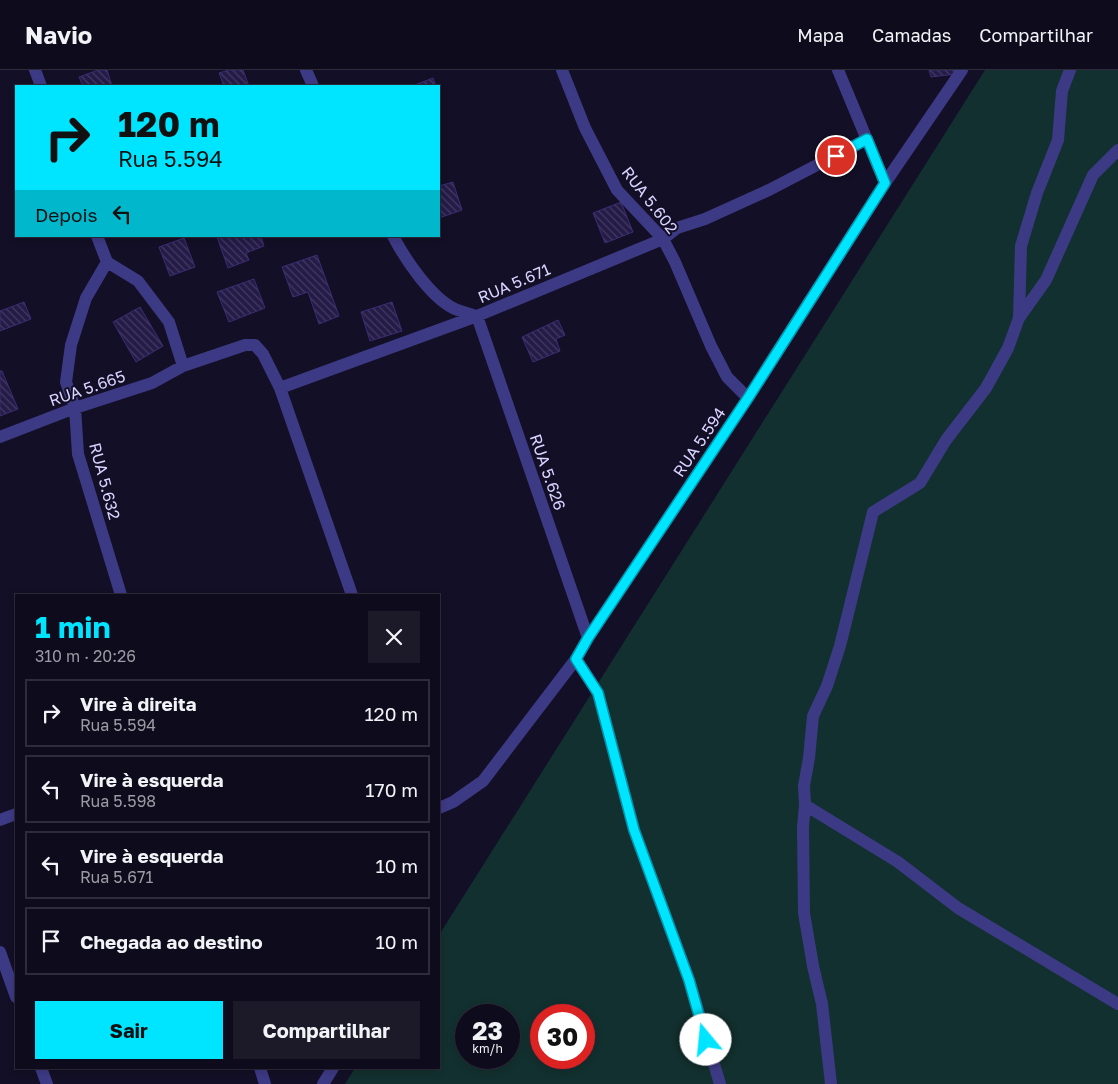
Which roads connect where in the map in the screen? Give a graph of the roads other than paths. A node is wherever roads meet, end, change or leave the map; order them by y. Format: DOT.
graph roads {
  1 [pos="35,70"];
  2 [pos="306,70"];
  3 [pos="562,70"];
  4 [pos="838,70"];
  5 [pos="962,70"];
  6 [pos="1070,70"];
  7 [pos="41,85"];
  8 [pos="313,85"];
  9 [pos="867,139"];
  10 [pos="1118,150"];
  11 [pos="885,183"];
  12 [pos="97,237"];
  13 [pos="394,237"];
  14 [pos="663,239"];
  15 [pos="107,262"];
  16 [pos="477,316"];
  17 [pos="1019,318"];
  18 [pos="183,366"];
  19 [pos="280,388"];
  20 [pos="748,398"];
  21 [pos="75,408"];
  22 [pos="0,436"];
  23 [pos="121,594"];
  24 [pos="352,594"];
  25 [pos="588,638"];
  26 [pos="576,659"];
  27 [pos="805,805"];
  28 [pos="440,808"];
  29 [pos="15,814"];
  30 [pos="0,820"];
  31 [pos="0,952"];
  32 [pos="15,994"];
  33 [pos="1118,1004"];
  34 [pos="41,1069"];
  35 [pos="260,1069"];
  36 [pos="333,1069"];
  37 [pos="47,1084"];
  38 [pos="265,1084"];
  39 [pos="323,1084"];
  40 [pos="720,1084"];
  41 [pos="831,1084"];
  1 -- 7 [label="street"];
  2 -- 8 [label="street"];
  3 -- 14 [label="street, RUA 5.602"];
  4 -- 9 [label="street"];
  5 -- 11 [label="street, RUA 5.594"];
  6 -- 17 [label="street"];
  9 -- 11 [label="street"];
  9 -- 14 [label="street, RUA 5.671"];
  10 -- 17 [label="street"];
  11 -- 20 [label="street, RUA 5.594"];
  12 -- 15 [label="street"];
  13 -- 16 [label="street"];
  14 -- 16 [label="street, RUA 5.671"];
  14 -- 20 [label="street, RUA 5.602"];
  15 -- 18 [label="street"];
  15 -- 21 [label="street, RUA 5.632"];
  16 -- 19 [label="street, RUA 5.671"];
  16 -- 25 [label="street, RUA 5.626"];
  17 -- 27 [label="street"];
  18 -- 19 [label="street"];
  18 -- 21 [label="street, RUA 5.665"];
  19 -- 24 [label="street"];
  20 -- 25 [label="street, RUA 5.594"];
  21 -- 22 [label="street, RUA 5.665"];
  21 -- 23 [label="street, RUA 5.632"];
  25 -- 26 [label="street, RUA 5.594"];
  26 -- 28 [label="street, RUA 5.594"];
  26 -- 40 [label="street"];
  27 -- 33 [label="street"];
  27 -- 41 [label="street"];
  29 -- 30 [label="street"];
  31 -- 32 [label="street"];
  34 -- 37 [label="street"];
  35 -- 38 [label="street"];
  36 -- 39 [label="street"];
}
